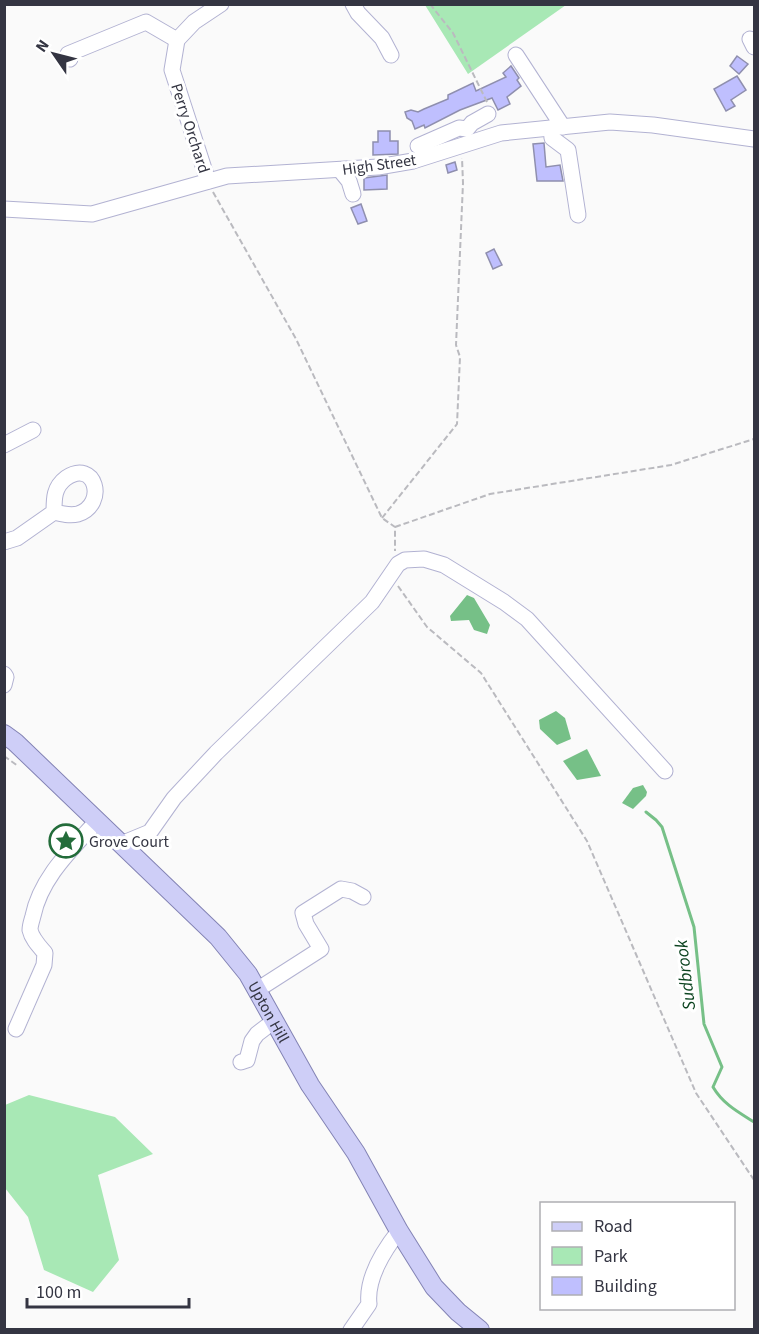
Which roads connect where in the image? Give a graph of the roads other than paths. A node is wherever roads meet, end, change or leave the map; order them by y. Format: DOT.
graph roads {
  1 [pos="221,4"];
  2 [pos="353,4"];
  3 [pos="177,40"];
  4 [pos="516,55"];
  5 [pos="391,56"];
  6 [pos="70,58"];
  7 [pos="488,110"];
  8 [pos="557,128"];
  9 [pos="467,139"];
  10 [pos="754,139"];
  11 [pos="418,146"];
  12 [pos="340,170"];
  13 [pos="208,181"];
  14 [pos="353,194"];
  15 [pos="4,209"];
  16 [pos="578,215"];
  17 [pos="33,430"];
  18 [pos="4,445"];
  19 [pos="54,512"];
  20 [pos="4,542"];
  21 [pos="4,674"];
  22 [pos="4,685"];
  23 [pos="4,734"];
  24 [pos="665,771"];
  25 [pos="97,821"];
  26 [pos="121,844"];
  27 [pos="363,897"];
  28 [pos="256,990"];
  29 [pos="274,1021"];
  30 [pos="16,1029"];
  31 [pos="241,1062"];
  32 [pos="399,1231"];
  33 [pos="351,1329"];
  34 [pos="480,1329"];
  1 -- 3 [label="street"];
  2 -- 5 [label="street"];
  3 -- 6 [label="street"];
  3 -- 13 [label="street, Perry Orchard"];
  4 -- 8 [label="street"];
  7 -- 9 [label="street"];
  8 -- 9 [label="street, High Street"];
  8 -- 10 [label="street, High Street"];
  8 -- 16 [label="street"];
  9 -- 11 [label="street"];
  9 -- 12 [label="street, High Street"];
  12 -- 13 [label="street, High Street"];
  12 -- 14 [label="street"];
  13 -- 15 [label="street, High Street"];
  17 -- 18 [label="street"];
  19 -- 20 [label="street"];
  21 -- 22 [label="street"];
  23 -- 25 [label="main road, Upton Hill"];
  24 -- 26 [label="street"];
  25 -- 26 [label="main road, Upton Hill"];
  25 -- 30 [label="street"];
  26 -- 28 [label="main road, Upton Hill"];
  27 -- 28 [label="street"];
  28 -- 29 [label="main road, Upton Hill"];
  29 -- 31 [label="street"];
  29 -- 32 [label="main road, Upton Hill"];
  32 -- 33 [label="street"];
  32 -- 34 [label="main road, Upton Hill"];
}
